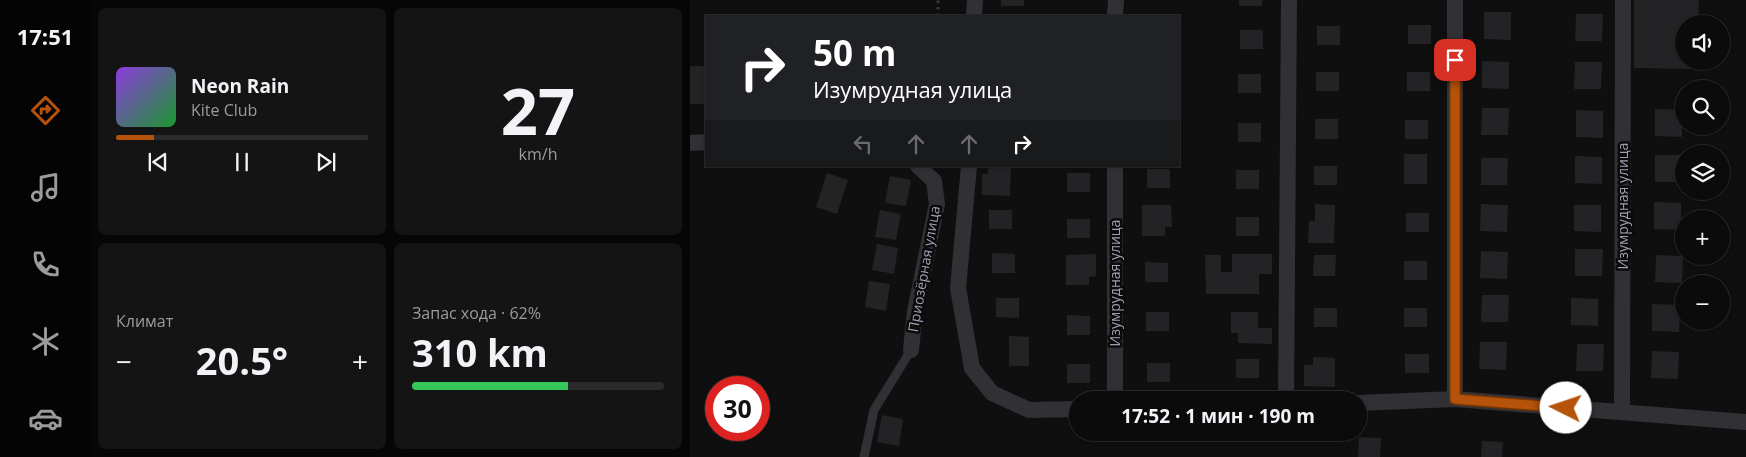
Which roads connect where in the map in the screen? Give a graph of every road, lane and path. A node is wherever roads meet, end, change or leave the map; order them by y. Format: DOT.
graph roads {
  1 [pos="938,0"];
  2 [pos="975,0"];
  3 [pos="1116,0"];
  4 [pos="1288,0"];
  5 [pos="1455,0"];
  6 [pos="1623,0"];
  7 [pos="938,15"];
  8 [pos="974,15"];
  9 [pos="1116,15"];
  10 [pos="705,142"];
  11 [pos="690,143"];
  12 [pos="919,167"];
  13 [pos="969,167"];
  14 [pos="1115,167"];
  15 [pos="911,350"];
  16 [pos="1115,391"];
  17 [pos="1286,391"];
  18 [pos="1455,399"];
  19 [pos="1367,402"];
  20 [pos="1069,409"];
  21 [pos="1622,412"];
  22 [pos="1746,422"];
  23 [pos="864,457"];
  1 -- 7 [label="path"];
  2 -- 8 [label="street"];
  3 -- 9 [label="street"];
  4 -- 17 [label="street"];
  5 -- 18 [label="street"];
  6 -- 21 [label="street, Изумрудная улица"];
  10 -- 11 [label="street"];
  12 -- 15 [label="street, Приозёрная улица"];
  13 -- 20 [label="street"];
  14 -- 16 [label="street, Изумрудная улица"];
  15 -- 23 [label="lane"];
  18 -- 19 [label="street"];
  18 -- 21 [label="street"];
  21 -- 22 [label="street"];
}
